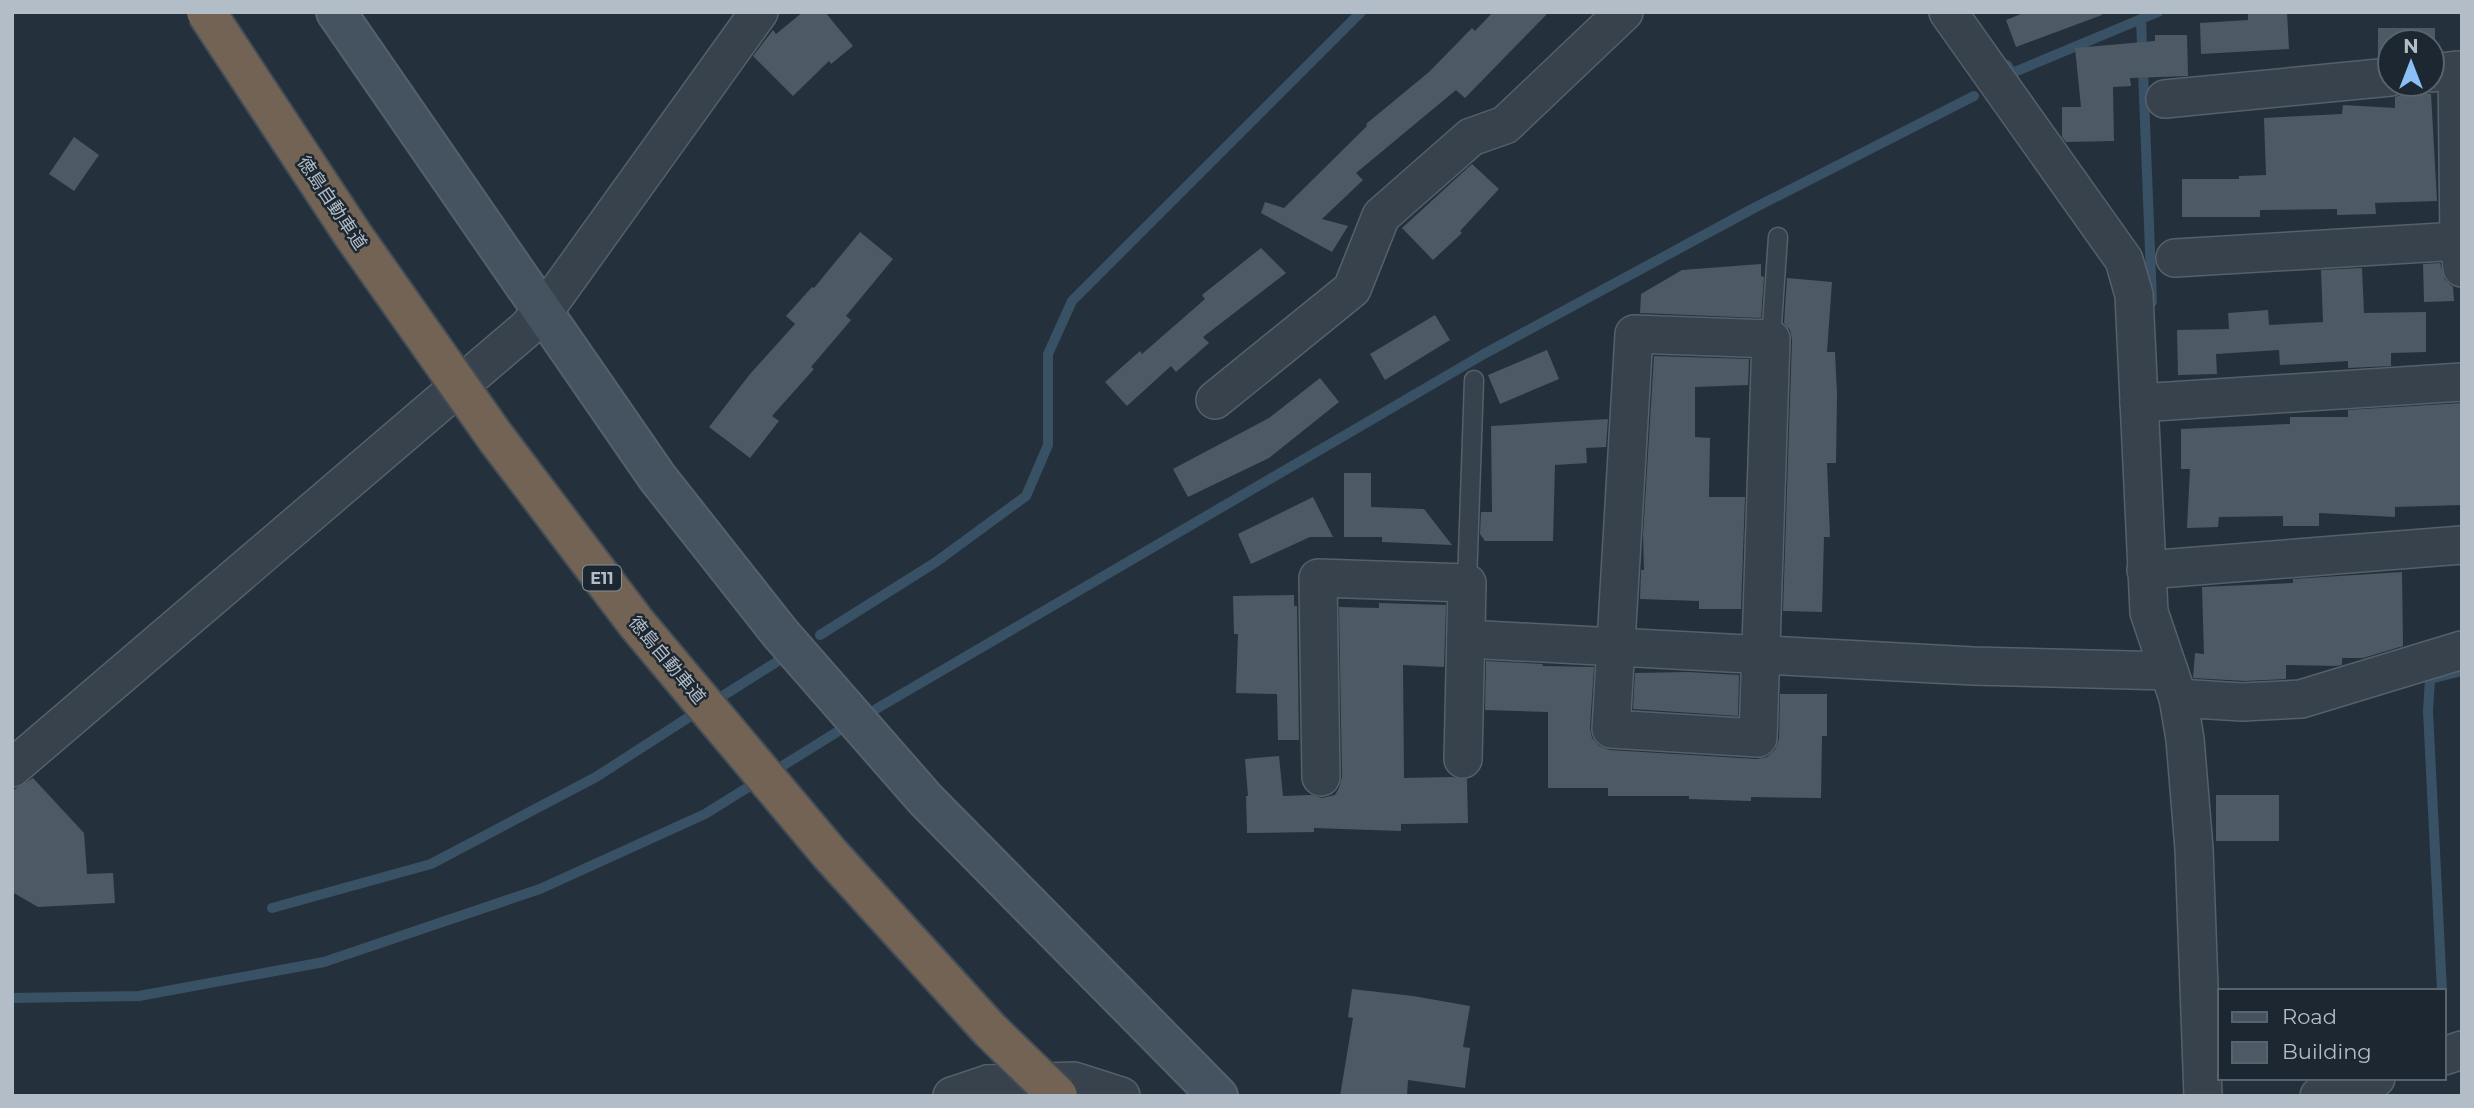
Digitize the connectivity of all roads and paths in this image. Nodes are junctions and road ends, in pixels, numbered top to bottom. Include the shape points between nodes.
1 (206, 12) edge
2 (336, 12) edge
3 (759, 12) edge
4 (1624, 12) edge
5 (1948, 12) edge
6 (2446, 71) edge
7 (2376, 78) edge
8 (2165, 99) dead end
9 (2460, 153) edge
10 (1778, 237) dead end
11 (2460, 254) edge
12 (2175, 258) dead end
13 (541, 312) junction
14 (1771, 339) junction
15 (1474, 380) dead end
16 (2462, 382) edge
17 (1215, 400) dead end
18 (2139, 403) junction
19 (2462, 545) edge
20 (2147, 570) junction
21 (1466, 583) junction
22 (1466, 639) junction
23 (1616, 646) junction
24 (2462, 650) edge
25 (1759, 654) junction
26 (2173, 685) junction
27 (1463, 759) dead end
28 (12, 768) edge
29 (1321, 777) dead end
30 (2370, 1080) edge
31 (994, 1090) edge
32 (952, 1096) edge
33 (1058, 1096) edge
34 (1121, 1096) edge
35 (1217, 1096) edge
36 (2203, 1096) edge
37 (2319, 1096) edge

1 - 33 highway, 徳島自動車道 / E11, bridge via 353,236 496,438 637,624 830,854 990,1030
2 - 13 street
3 - 13 street
4 - 17 street via 1505,125 1471,137 1381,216 1352,289
5 - 18 street via 2124,260 2134,295
6 - 9 street via 2457,70
7 - 8 street
9 - 11 street
10 - 14 lane
11 - 12 street
13 - 28 street
13 - 35 street via 657,477 780,633 926,800
14 - 23 street via 1634,334
14 - 25 street
15 - 21 lane
16 - 18 street
18 - 20 street
19 - 20 street
20 - 26 street via 2149,611
21 - 22 street
21 - 29 street via 1318,578
22 - 23 street
22 - 27 street
23 - 25 street
23 - 25 street via 1611,729 1758,738
24 - 26 street via 2301,699 2242,702
25 - 26 street via 1973,666
26 - 36 street via 2185,739 2194,849
30 - 37 street
31 - 32 street
31 - 34 street via 1074,1081

